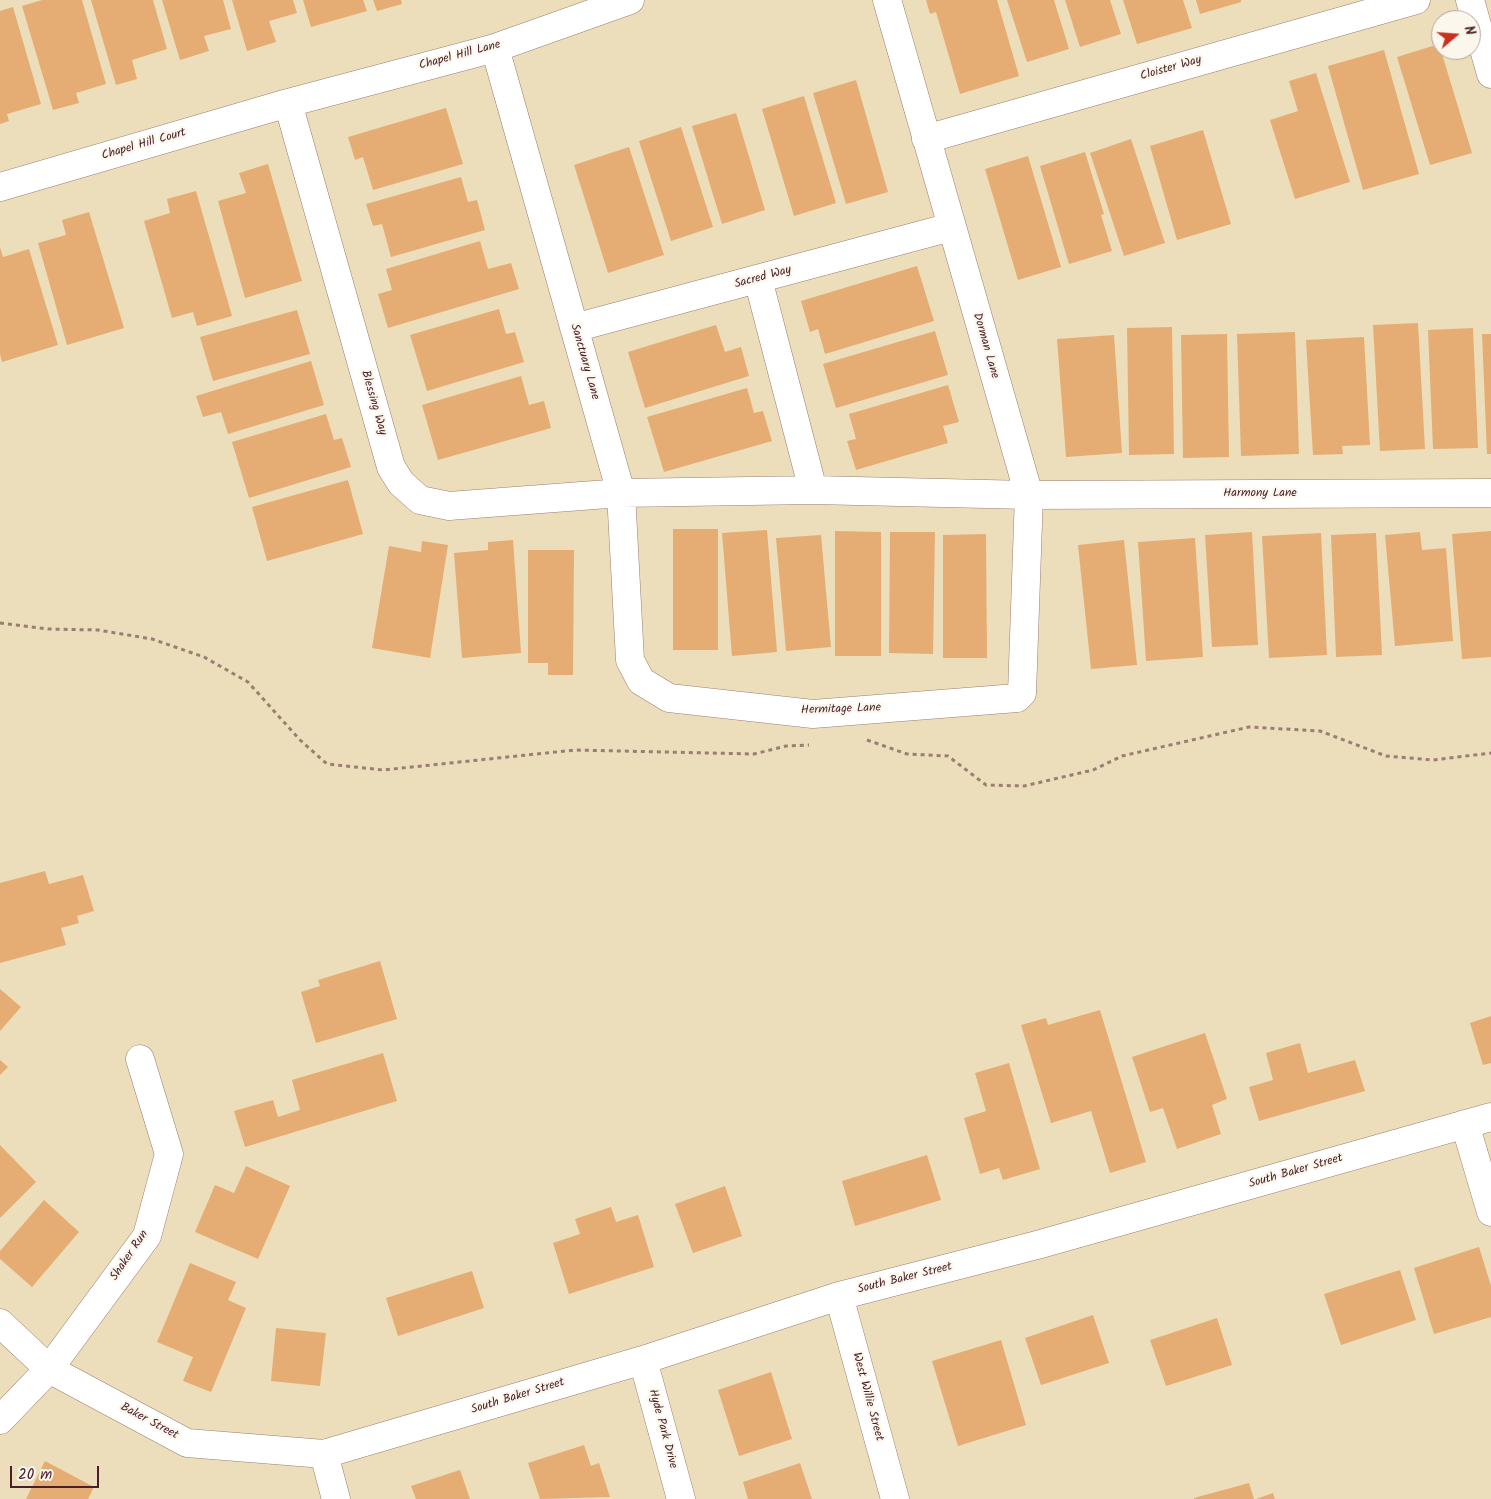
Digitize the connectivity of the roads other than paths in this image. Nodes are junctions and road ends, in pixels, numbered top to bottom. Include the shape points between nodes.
1 (630, 0) edge
2 (887, 0) edge
3 (1416, 0) edge
4 (1470, 0) edge
5 (495, 48) junction
6 (1491, 74) edge
7 (288, 103) junction
8 (926, 139) junction
9 (0, 187) edge
10 (951, 227) junction
11 (758, 279) junction
12 (574, 328) junction
13 (813, 490) junction
14 (621, 493) junction
15 (1491, 493) edge
16 (1029, 495) junction
17 (641, 681) joint
18 (1017, 698) joint
19 (140, 1059) dead end
20 (1491, 1117) edge
21 (1465, 1124) junction
22 (1491, 1212) edge
23 (839, 1296) junction
24 (0, 1323) edge
25 (643, 1360) junction
26 (49, 1369) junction
27 (0, 1420) edge
28 (324, 1454) junction
29 (336, 1499) edge
30 (681, 1499) edge
31 (895, 1499) edge

1 - 5 street, Chapel Hill Lane
2 - 8 street, Dorman Lane
3 - 8 street, Cloister Way
4 - 6 street
5 - 7 street, Chapel Hill Lane
5 - 12 street, Sanctuary Lane
7 - 9 street, Chapel Hill Court
7 - 14 street, Blessing Way via 391,467 401,483 420,500 449,506
8 - 10 street, Dorman Lane
10 - 11 street, Sacred Way
10 - 16 street, Dorman Lane
11 - 12 street, Sacred Way
11 - 13 street
12 - 14 street, Sanctuary Lane
13 - 14 street, Blessing Way
13 - 16 street, Harmony Lane
14 - 17 street, Sanctuary Lane via 630,660
15 - 16 street, Harmony Lane
16 - 18 street, Dorman Lane via 1022,694
17 - 18 street, Hermitage Lane via 669,698 813,714
19 - 26 street, Shaker Run via 169,1154 147,1236
20 - 21 street, South Baker Street
21 - 22 street
21 - 23 street, South Baker Street via 1037,1245
23 - 25 street, South Baker Street
23 - 31 street, West Willie Street
24 - 26 street, Baker Street
25 - 28 street, South Baker Street
25 - 30 street, Hyde Park Drive
26 - 27 street, Shaker Run
26 - 28 street, Baker Street via 187,1443
28 - 29 street

